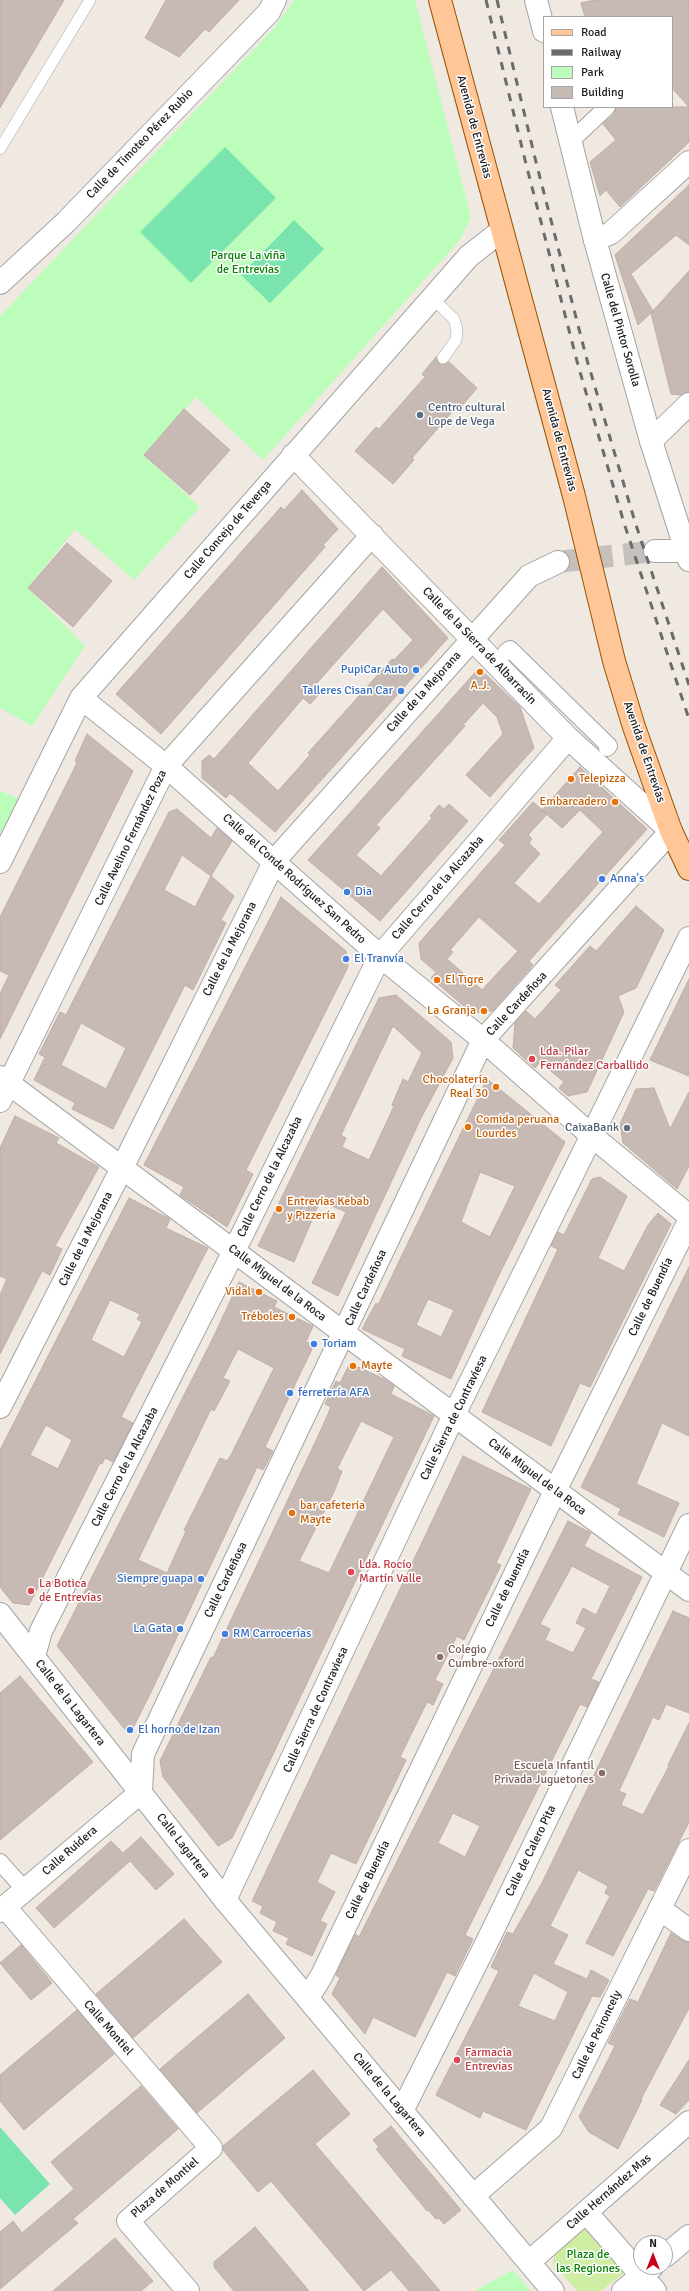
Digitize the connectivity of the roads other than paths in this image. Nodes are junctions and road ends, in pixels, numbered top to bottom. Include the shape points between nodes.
1 (90, 0) edge
2 (275, 0) edge
3 (536, 0) edge
4 (440, 2) edge
5 (543, 28) edge
6 (562, 108) edge
7 (606, 108) edge
8 (571, 141) junction
9 (0, 149) edge
10 (689, 162) edge
11 (501, 231) junction
12 (595, 240) junction
13 (0, 283) edge
14 (432, 298) junction
15 (443, 358) dead end
16 (689, 404) edge
17 (651, 441) junction
18 (293, 455) junction
19 (372, 535) junction
20 (655, 551) tunnel mouth
21 (687, 556) edge
22 (558, 562) tunnel mouth
23 (473, 638) junction
24 (506, 652) dead end
25 (81, 698) junction
26 (568, 738) junction
27 (607, 748) dead end
28 (166, 766) junction
29 (671, 831) junction
30 (275, 860) junction
31 (0, 862) edge
32 (689, 869) edge
33 (689, 938) edge
34 (380, 956) junction
35 (484, 1040) junction
36 (3, 1087) edge
37 (592, 1136) junction
38 (122, 1168) junction
39 (689, 1216) edge
40 (689, 1221) edge
41 (234, 1251) junction
42 (344, 1334) junction
43 (0, 1407) edge
44 (454, 1415) junction
45 (555, 1490) junction
46 (689, 1525) edge
47 (665, 1573) junction
48 (689, 1590) edge
49 (0, 1614) edge
50 (34, 1656) junction
51 (141, 1792) junction
52 (689, 1850) edge
53 (0, 1862) edge
54 (25, 1890) junction
55 (225, 1900) junction
56 (2, 1909) edge
57 (660, 1909) junction
58 (689, 1930) edge
59 (308, 1998) junction
60 (402, 2111) junction
61 (689, 2122) edge
62 (211, 2148) joint
63 (473, 2196) junction
64 (586, 2212) junction
65 (689, 2236) edge
66 (673, 2249) edge
67 (529, 2262) junction
68 (649, 2278) edge
69 (185, 2288) edge
70 (553, 2291) edge
71 (623, 2291) edge

1 - 9 lane
2 - 13 street, Calle de Timoteo Pérez Rubio via 269,12 66,222
3 - 5 street
4 - 11 main road, Avenida de Entrevías
6 - 8 street, Calle del Pintor Sorolla
7 - 8 street
8 - 12 street, Calle del Pintor Sorolla
10 - 12 street via 611,233
11 - 14 street, Calle Concejo de Teverga via 469,256
11 - 29 main road, Avenida de Entrevías via 574,496 614,661 634,727
12 - 17 street, Calle del Pintor Sorolla
14 - 15 lane via 454,319 458,330 456,340
14 - 18 street, Calle Concejo de Teverga
16 - 17 street
17 - 21 street, Calle del Pintor Sorolla
18 - 19 street, Calle de la Sierra de Albarracín
18 - 25 street, Calle Concejo de Teverga
19 - 23 street, Calle de la Sierra de Albarracín
19 - 28 street, Calle Avelino Fernández Poza
20 - 21 street
22 - 23 street, Calle de la Mejorana via 529,576
23 - 26 street, Calle de la Sierra de Albarracín
23 - 30 street, Calle de la Mejorana
24 - 27 street via 510,649 609,746
25 - 28 street, Calle del Conde Rodríguez San Pedro
25 - 31 street, Calle Concejo de Teverga
26 - 29 street, Calle de la Sierra de Albarracín
26 - 34 street, Calle Cerro de la Alcazaba
28 - 30 street, Calle del Conde Rodríguez San Pedro
28 - 36 street, Calle Avelino Fernández Poza
29 - 32 main road, Avenida de Entrevías
29 - 35 street, Calle Cardeñosa
30 - 34 street, Calle del Conde Rodríguez San Pedro
30 - 38 street, Calle de la Mejorana
33 - 37 street, Calle Sierra de Contraviesa
34 - 35 street, Calle del Conde Rodríguez San Pedro
34 - 41 street, Calle Cerro de la Alcazaba
35 - 37 street, Calle del Conde Rodríguez San Pedro
35 - 42 street, Calle Cardeñosa
36 - 38 street, Calle Miguel de la Roca
37 - 39 street, Calle del Conde Rodríguez San Pedro
37 - 44 street, Calle Sierra de Contraviesa
38 - 41 street, Calle Miguel de la Roca
38 - 43 street, Calle de la Mejorana
40 - 45 street, Calle de Buendía
41 - 42 street, Calle Miguel de la Roca
41 - 50 street, Calle Cerro de la Alcazaba via 41,1631
42 - 44 street, Calle Miguel de la Roca
42 - 51 street, Calle Cardeñosa via 143,1754
44 - 45 street, Calle Miguel de la Roca
44 - 55 street, Calle Sierra de Contraviesa
45 - 47 street, Calle Miguel de la Roca
45 - 59 street, Calle de Buendía via 322,1975
46 - 47 street, Calle de Calero Pita
47 - 48 street, Calle Miguel de la Roca
47 - 60 street, Calle de Calero Pita via 488,1942
49 - 50 street, Calle de la Lagartera
50 - 51 street, Calle de la Lagartera
51 - 54 street, Calle Ruidera
51 - 55 street, Calle Lagartera
52 - 57 street, Calle de Peironcely
53 - 54 street
54 - 56 street, Calle Ruidera
55 - 59 street, Calle de la Lagartera
56 - 62 street, Calle Montiel
57 - 58 street
57 - 63 street, Calle de Peironcely via 551,2128
59 - 60 street, Calle de la Lagartera
60 - 63 street, Calle de la Lagartera
61 - 64 street, Calle Hernández Mas
62 - 69 street, Plaza de Montiel via 128,2221
63 - 67 street, Calle de la Lagartera
64 - 67 street, Calle Hernández Mas
64 - 68 street
65 - 66 street
67 - 70 street, Calle de la Lagartera
68 - 71 street

